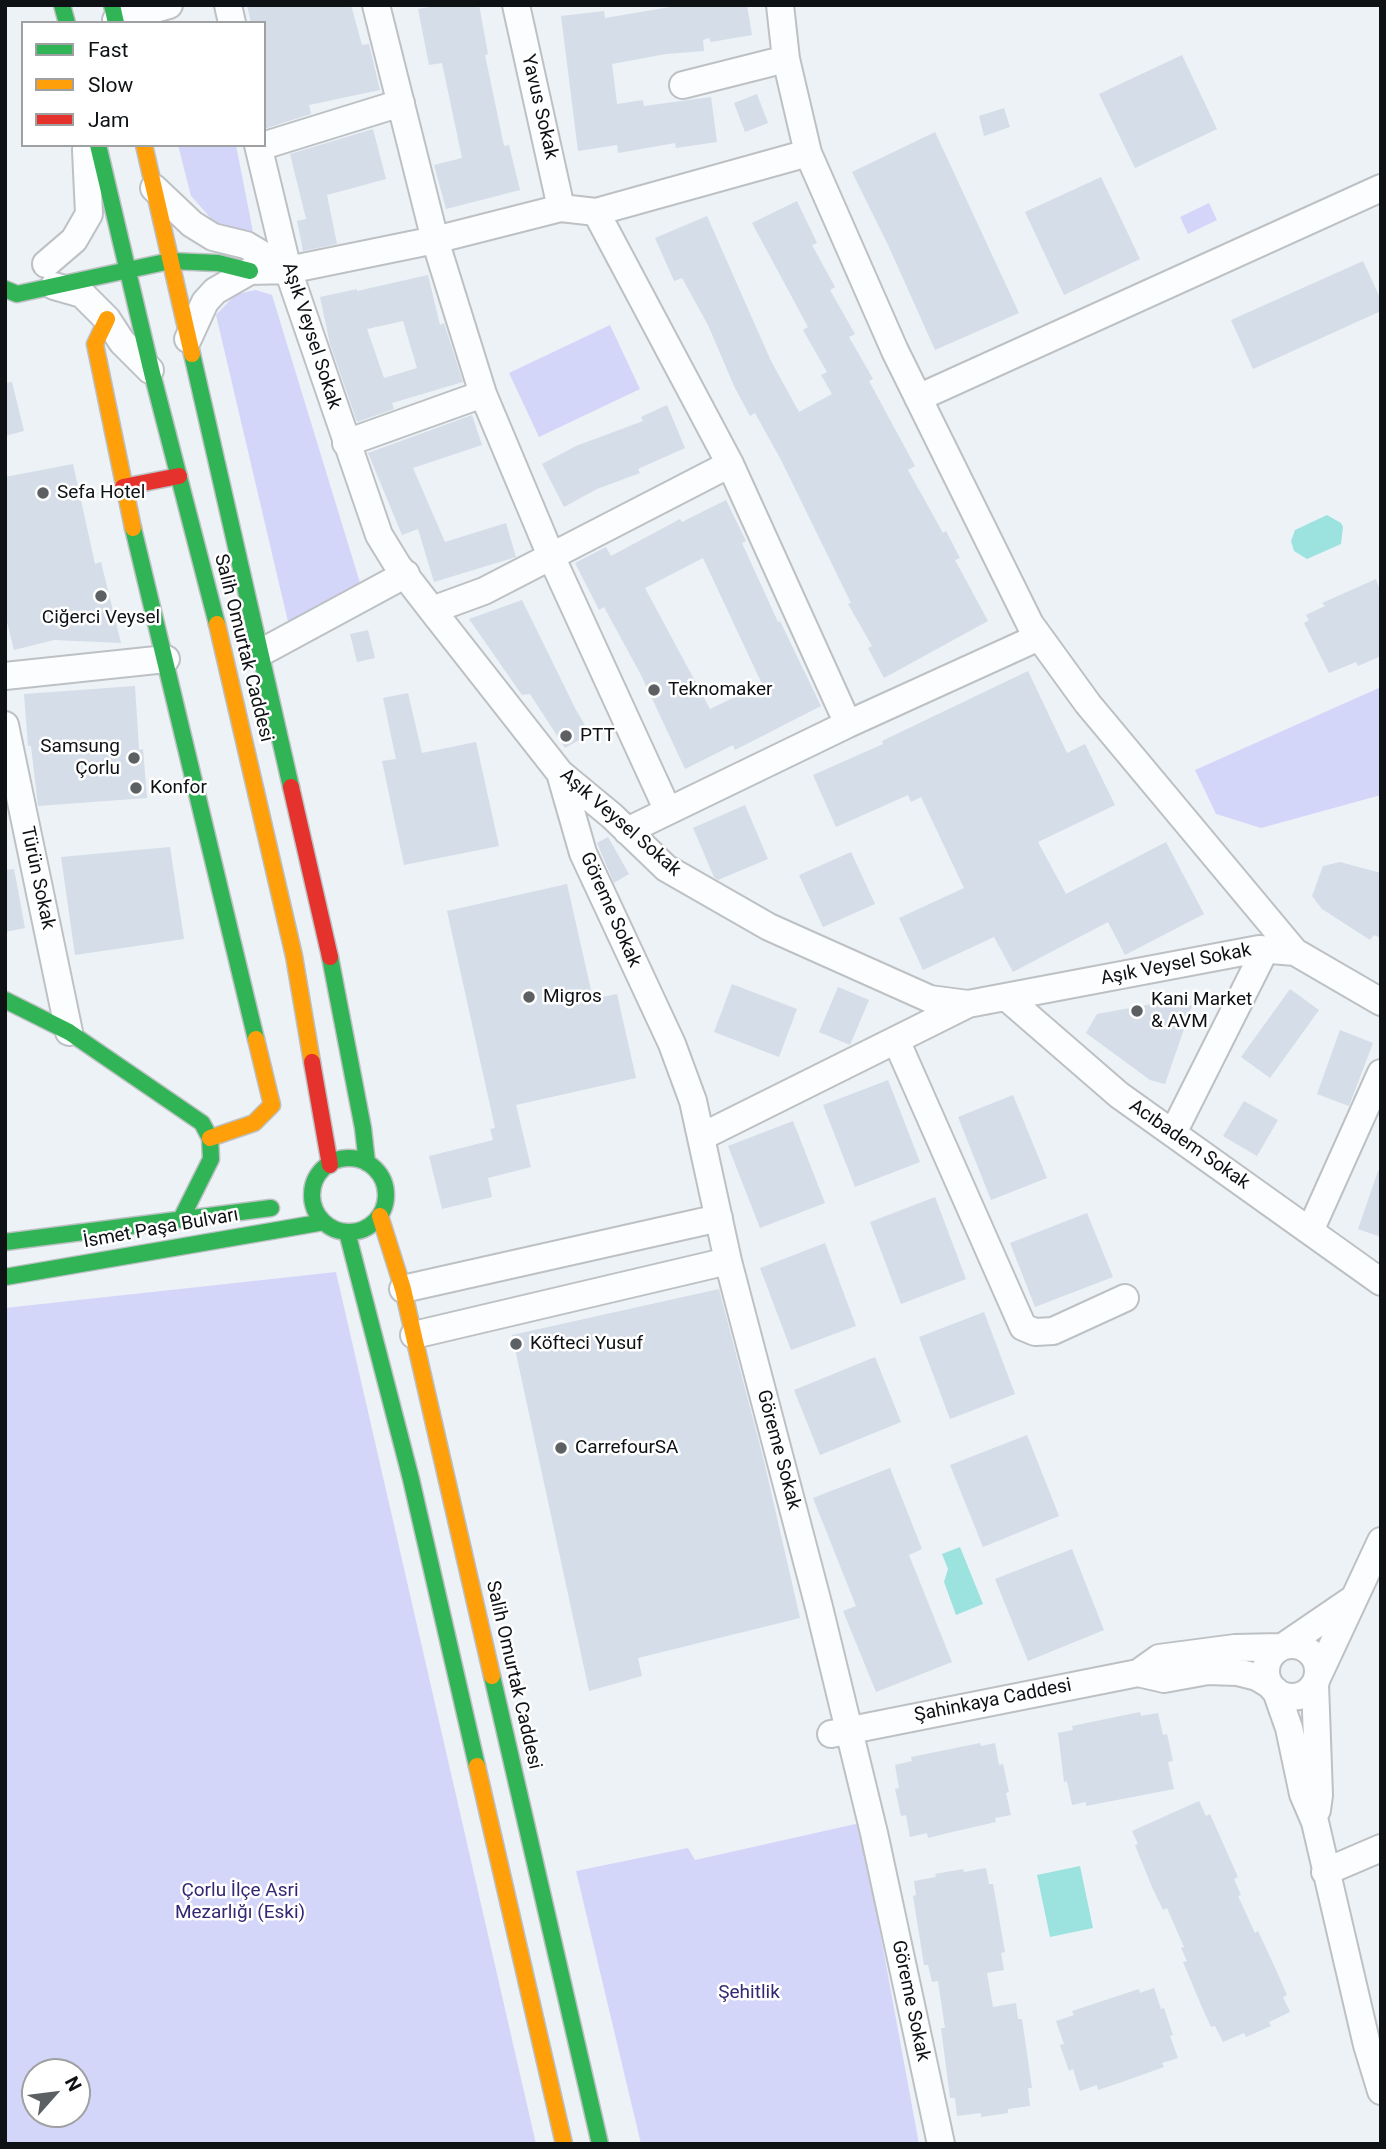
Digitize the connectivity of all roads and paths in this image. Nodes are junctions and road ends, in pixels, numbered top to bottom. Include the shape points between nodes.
1 (169, 5) edge
2 (376, 5) edge
3 (516, 5) edge
4 (780, 5) edge
5 (115, 16) edge
6 (786, 60) junction
7 (682, 86) dead end
8 (401, 103) junction
9 (266, 144) edge
10 (85, 147) edge
11 (98, 147) edge
12 (144, 147) edge
13 (258, 147) edge
14 (808, 153) junction
15 (154, 188) junction
16 (1381, 188) edge
17 (561, 208) junction
18 (596, 212) junction
19 (213, 237) junction
20 (435, 240) junction
21 (160, 241) junction
22 (72, 260) dead end
23 (170, 261) junction
24 (288, 270) junction
25 (129, 271) junction
26 (250, 271) junction
27 (45, 273) junction
28 (8, 281) edge
29 (107, 319) junction
30 (188, 339) junction
31 (152, 373) junction
32 (483, 394) junction
33 (918, 398) junction
34 (346, 443) junction
35 (730, 464) junction
36 (179, 476) junction
37 (123, 487) junction
38 (551, 555) junction
39 (407, 574) junction
40 (432, 610) junction
41 (1039, 637) junction
42 (260, 653) junction
43 (166, 659) junction
44 (5, 677) edge
45 (848, 724) junction
46 (5, 725) edge
47 (561, 774) junction
48 (668, 811) junction
49 (627, 831) junction
50 (1265, 950) junction
51 (1295, 952) junction
52 (1006, 997) junction
53 (5, 1000) edge
54 (1381, 1002) edge
55 (968, 1004) junction
56 (69, 1032) junction
57 (897, 1040) junction
58 (1381, 1073) edge
59 (1173, 1133) junction
60 (701, 1137) junction
61 (210, 1138) junction
62 (367, 1163) junction
63 (330, 1164) junction
64 (302, 1203) junction
65 (380, 1216) junction
66 (719, 1218) junction
67 (181, 1219) junction
68 (324, 1222) junction
69 (1310, 1231) junction
70 (347, 1232) junction
71 (5, 1242) edge
72 (729, 1261) junction
73 (5, 1278) edge
74 (1381, 1282) edge
75 (403, 1289) junction
76 (1125, 1298) dead end
77 (414, 1335) junction
78 (1381, 1541) edge
79 (1357, 1596) junction
80 (1284, 1646) junction
81 (1138, 1672) junction
82 (1317, 1680) junction
83 (1273, 1688) junction
84 (840, 1732) junction
85 (1315, 1822) junction
86 (1381, 1848) edge
87 (1325, 1872) junction
88 (1381, 2091) edge
89 (564, 2144) edge
90 (600, 2144) edge
91 (941, 2144) edge

1 - 5 street
2 - 8 street
3 - 17 street, Yavus Sokak
4 - 6 street
6 - 7 street
6 - 14 street
8 - 9 street
8 - 20 street
10 - 27 street via 89,215
11 - 25 main road, Salih Omurtak Caddesi
12 - 15 main road, Salih Omurtak Caddesi
13 - 24 street, Aşık Veysel Sokak
14 - 18 street
14 - 33 street
15 - 19 street
15 - 21 main road, Salih Omurtak Caddesi
16 - 33 street
17 - 18 street
17 - 20 street
18 - 35 street
19 - 21 main road
19 - 24 street via 246,245
20 - 24 street
20 - 32 street
21 - 23 main road, Salih Omurtak Caddesi
22 - 27 main road
23 - 25 main road
23 - 26 main road via 218,263
23 - 30 main road, Salih Omurtak Caddesi
24 - 26 street
24 - 34 street, Aşık Veysel Sokak
25 - 27 main road
25 - 31 main road, Salih Omurtak Caddesi
26 - 30 street via 215,291
27 - 28 main road via 17,294
27 - 29 street via 82,294
29 - 31 street
29 - 37 main road via 95,344
30 - 42 main road, Salih Omurtak Caddesi
31 - 36 main road, Salih Omurtak Caddesi
32 - 34 street
32 - 38 street
33 - 41 street
34 - 39 street, Aşık Veysel Sokak via 379,535
35 - 38 street
35 - 45 street
36 - 37 main road
36 - 63 main road, Salih Omurtak Caddesi via 294,956
37 - 43 main road
38 - 40 street via 484,591
38 - 48 street
39 - 40 street, Aşık Veysel Sokak
39 - 42 street
40 - 47 street, Aşık Veysel Sokak
41 - 45 street
41 - 51 street via 1088,704
42 - 62 main road, Salih Omurtak Caddesi via 328,949
43 - 44 street
43 - 61 main road via 272,1105 254,1123
45 - 48 street
46 - 56 street, Türün Sokak
47 - 49 street, Aşık Veysel Sokak
47 - 60 street, Göreme Sokak via 583,853 671,1044
48 - 49 street
49 - 55 street, Aşık Veysel Sokak via 666,868 769,927 930,999
50 - 51 street, Aşık Veysel Sokak
50 - 52 street, Aşık Veysel Sokak
50 - 59 street
51 - 54 street, Aşık Veysel Sokak
52 - 55 street, Aşık Veysel Sokak
52 - 59 street, Acıbadem Sokak via 1119,1095
53 - 56 main road
55 - 57 street
56 - 61 main road via 202,1123
57 - 60 street
57 - 76 street via 1023,1327 1053,1331
58 - 69 street
59 - 69 street, Acıbadem Sokak
60 - 66 street, Göreme Sokak
61 - 67 main road via 211,1159
62 - 63 main road via 344,1159
62 - 65 main road via 383,1180 386,1192
63 - 64 main road
64 - 67 main road, İsmet Paşa Bulvarı
64 - 68 main road
65 - 70 main road via 360,1231
65 - 75 main road, Salih Omurtak Caddesi
66 - 72 street, Göreme Sokak
66 - 75 street
67 - 71 main road, İsmet Paşa Bulvarı
68 - 70 main road
68 - 73 main road, İsmet Paşa Bulvarı
69 - 74 street, Acıbadem Sokak
70 - 89 main road via 411,1479
72 - 77 street
72 - 84 street, Göreme Sokak via 775,1435
75 - 77 main road, Salih Omurtak Caddesi
77 - 90 main road, Salih Omurtak Caddesi
78 - 79 street
79 - 80 street
79 - 82 street
80 - 81 street via 1159,1658
80 - 82 street via 1296,1644 1311,1652 1318,1667
80 - 83 street via 1273,1653 1266,1668
81 - 83 street via 1164,1679 1208,1671 1237,1672
81 - 84 street, Şahinkaya Caddesi
82 - 83 street via 1309,1691 1293,1697
82 - 85 street
83 - 85 street
84 - 91 street, Göreme Sokak via 874,1833
85 - 87 street
86 - 87 street
87 - 88 street

